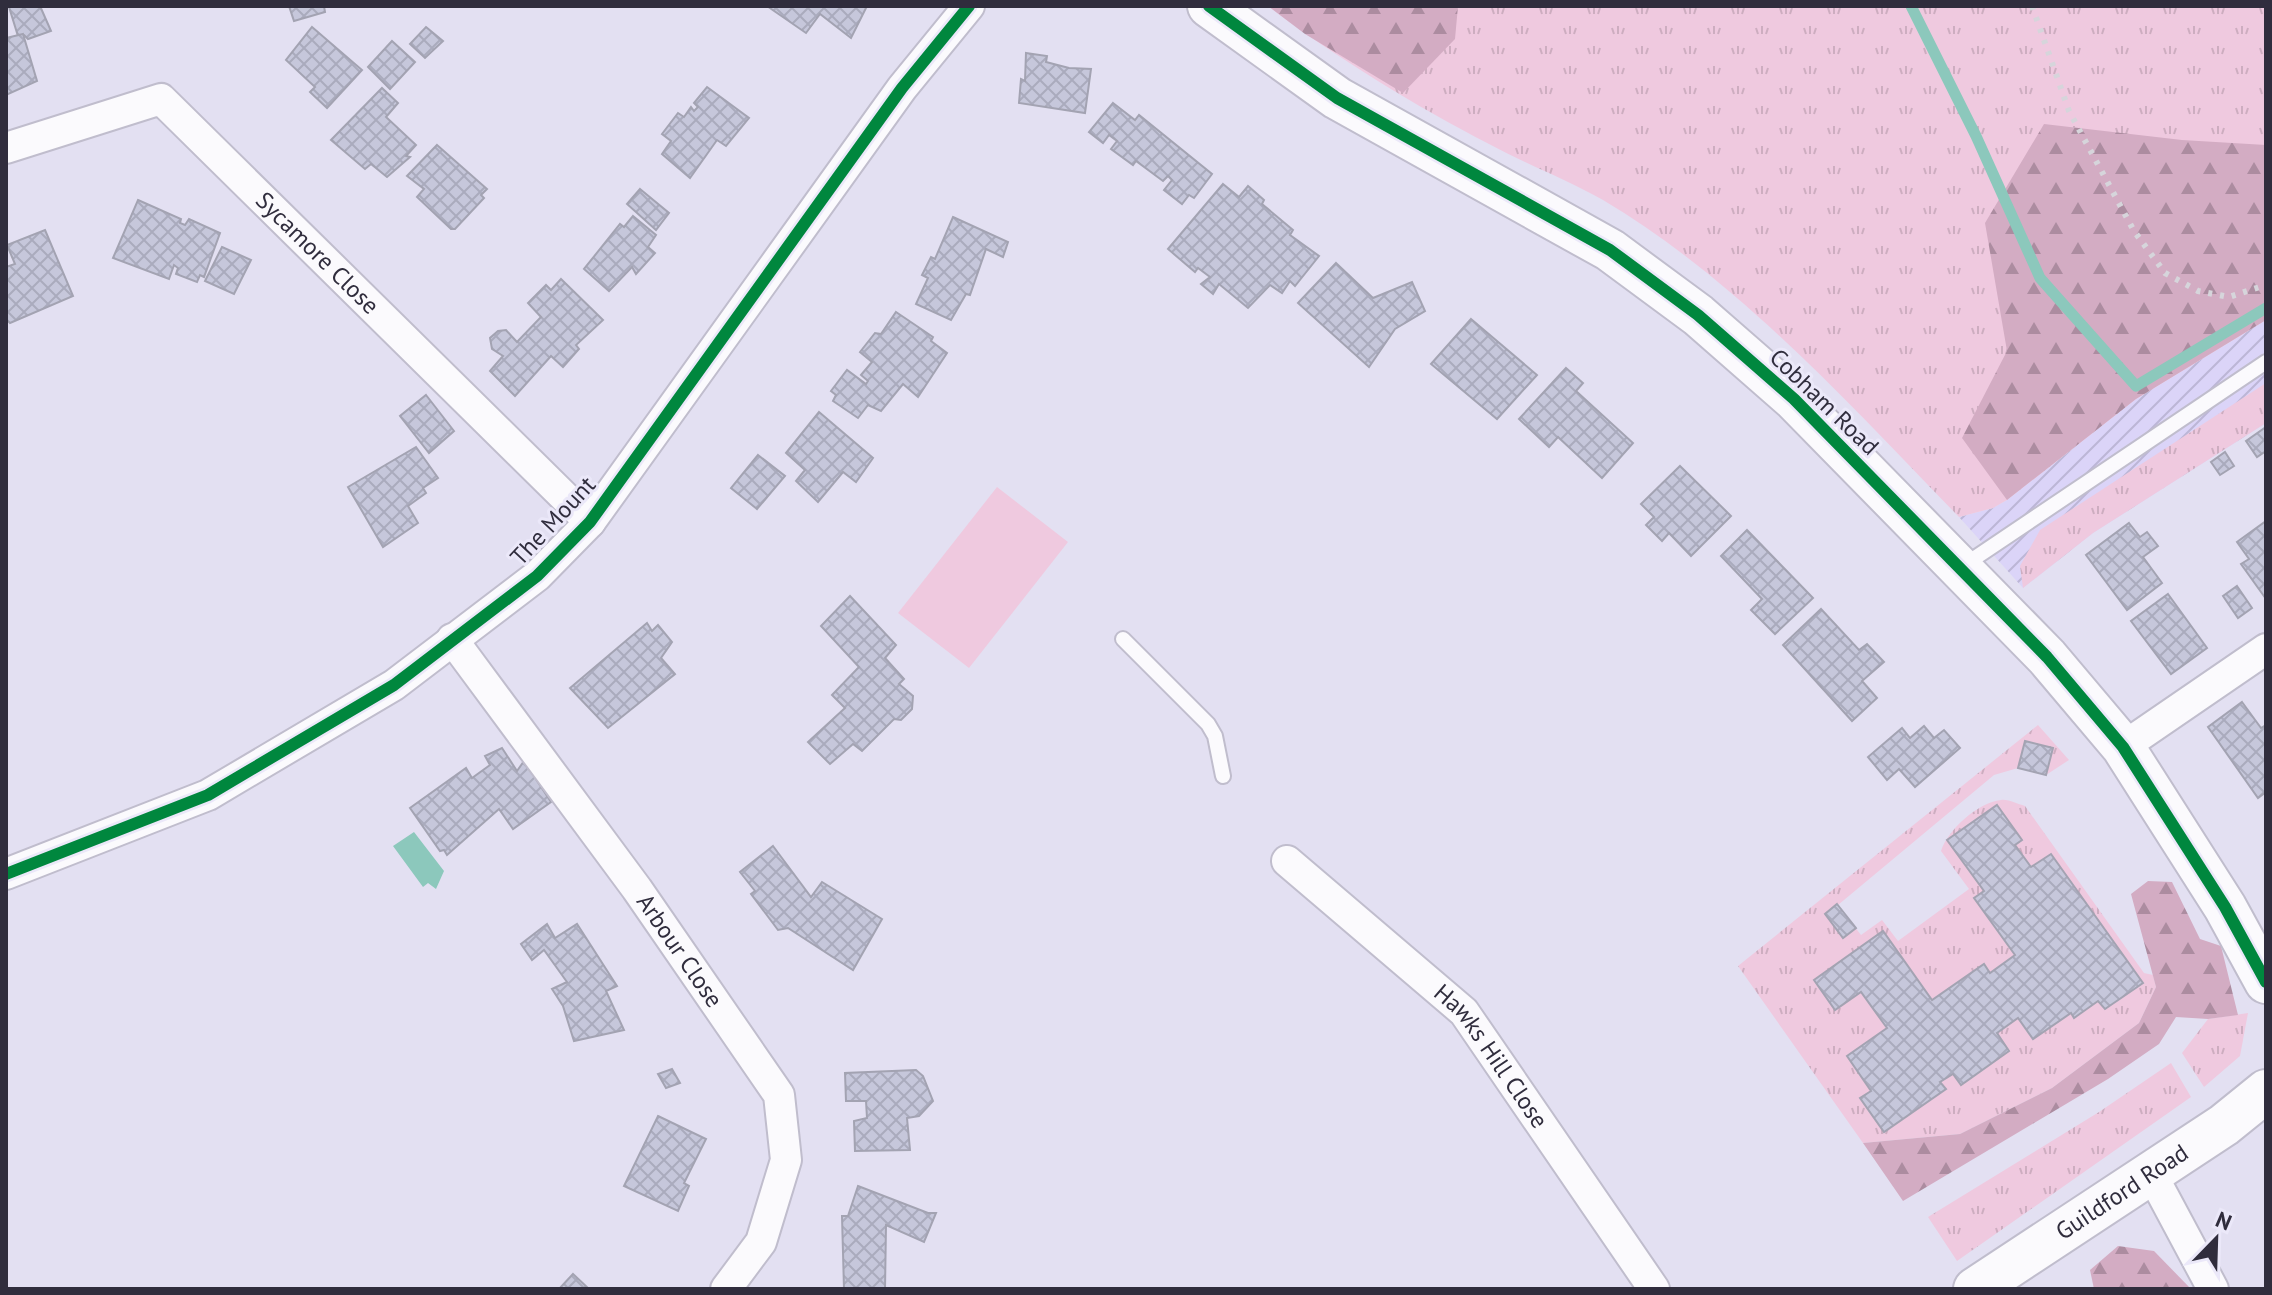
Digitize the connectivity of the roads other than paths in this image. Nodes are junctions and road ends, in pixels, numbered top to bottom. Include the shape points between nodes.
1 (969, 6) edge
2 (1209, 6) edge
3 (6, 148) edge
4 (2266, 362) edge
5 (590, 522) junction
6 (1960, 569) junction
7 (452, 639) junction
8 (1123, 639) dead end
9 (2266, 649) edge
10 (2123, 747) junction
11 (1223, 776) dead end
12 (1287, 861) dead end
13 (6, 874) edge
14 (2266, 982) edge
15 (2266, 1091) edge
16 (2151, 1173) junction
17 (726, 1289) edge
18 (1654, 1289) edge
19 (1975, 1289) edge
20 (2213, 1289) edge

1 - 5 street, The Mount via 902,88
2 - 6 street, Cobham Road via 1337,98 1610,250 1698,315 1794,399
3 - 5 street, Sycamore Close via 161,99
4 - 6 lane
5 - 7 street, The Mount via 537,576
6 - 10 street, Cobham Road via 2047,657
7 - 13 street, The Mount via 394,685 208,795
7 - 17 street, Arbour Close via 637,889 779,1095 786,1160 761,1242
8 - 11 lane via 1208,724
9 - 10 street
10 - 14 street, Cobham Road
12 - 18 street, Hawks Hill Close via 1464,1012
15 - 16 street, Guildford Road
16 - 19 street, Guildford Road
16 - 20 street

